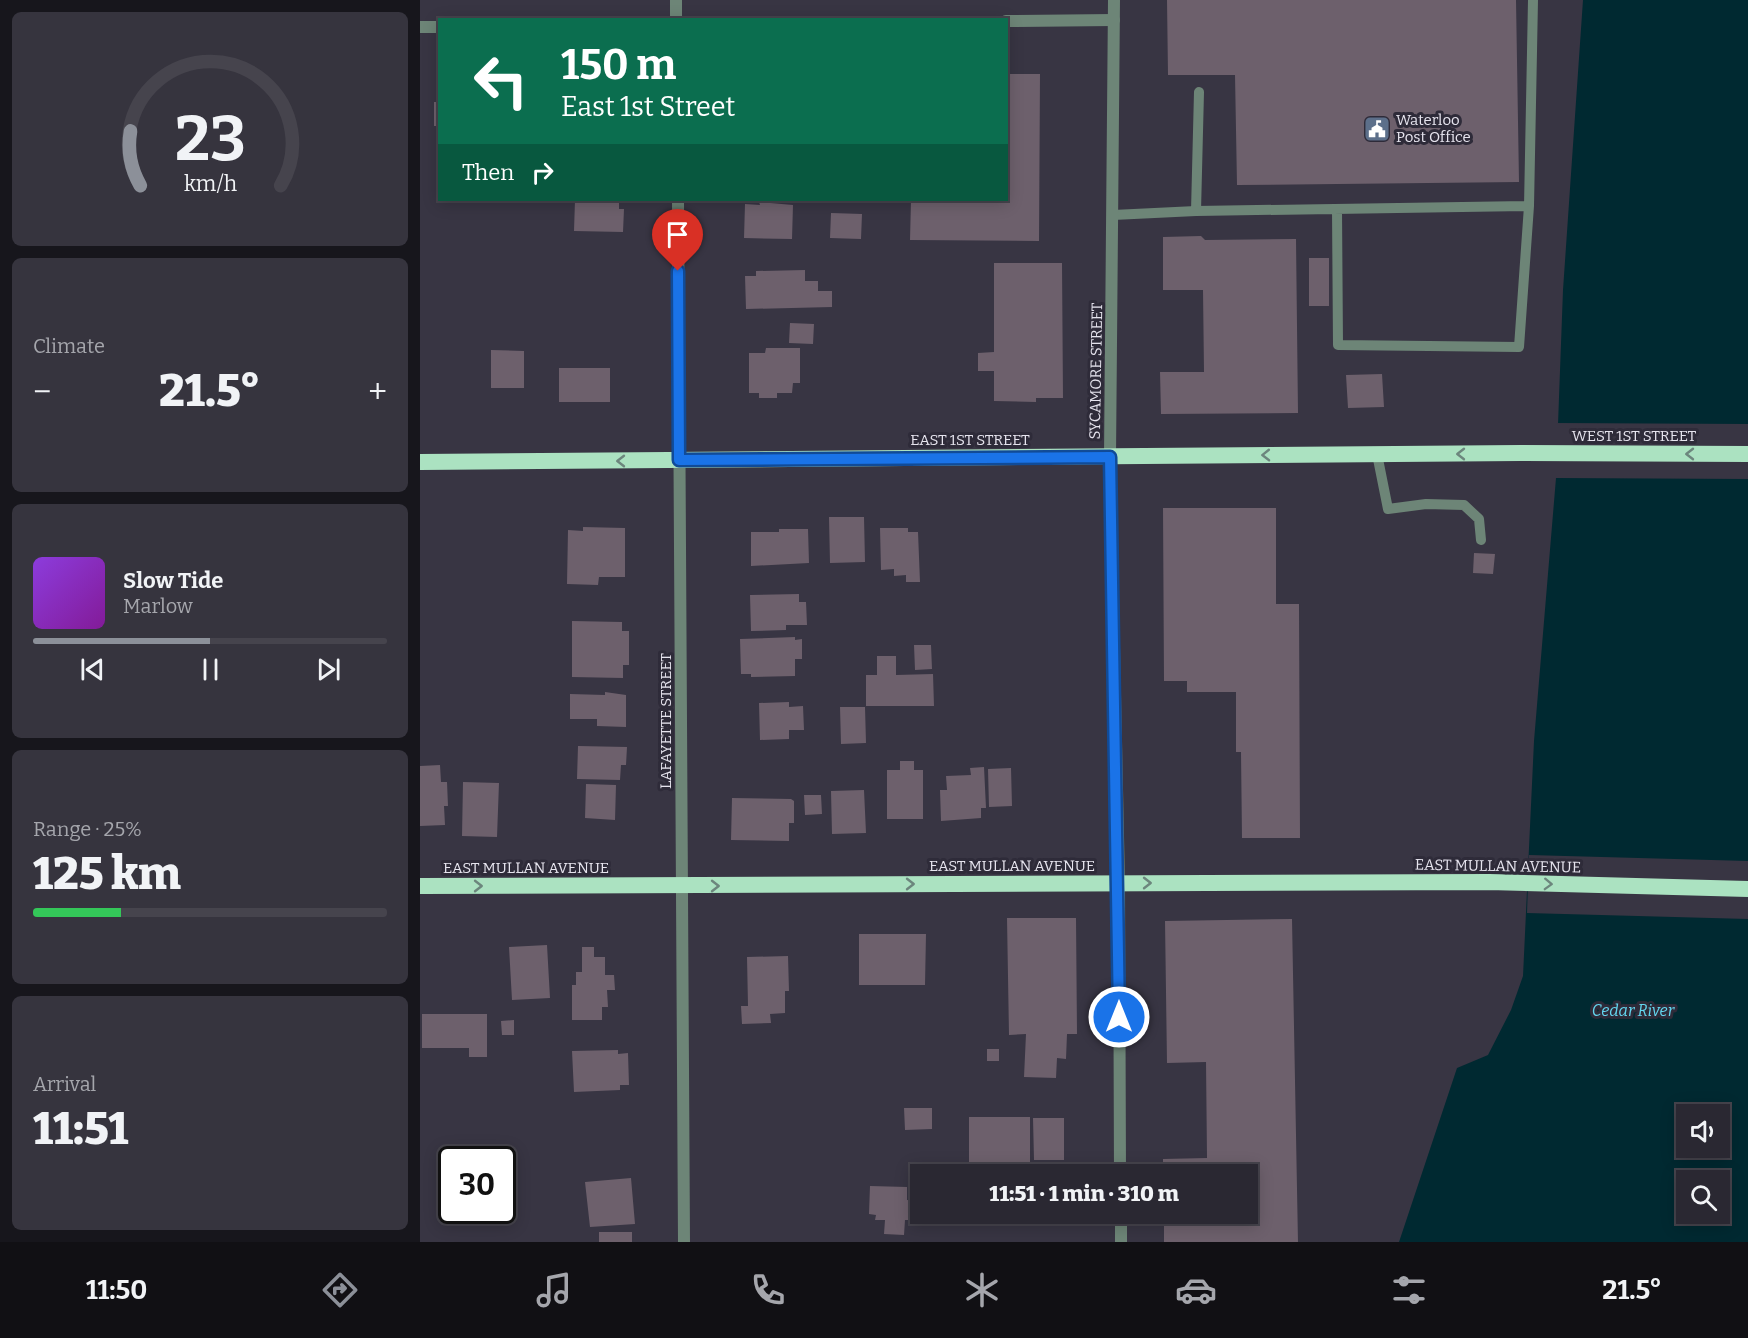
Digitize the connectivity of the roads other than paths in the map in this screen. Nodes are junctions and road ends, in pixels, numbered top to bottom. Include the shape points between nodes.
1 (676, 0) edge
2 (1114, 0) edge
3 (1533, 0) edge
4 (676, 18) edge
5 (1114, 20) junction
6 (1008, 21) edge
7 (420, 27) edge
8 (438, 27) edge
9 (1199, 92) dead end
10 (678, 201) edge
11 (1529, 206) junction
12 (1337, 210) junction
13 (1196, 211) junction
14 (1113, 215) junction
15 (1520, 453) joint
16 (1377, 454) junction
17 (1748, 454) edge
18 (1110, 457) junction
19 (679, 460) junction
20 (420, 462) edge
21 (1481, 540) dead end
22 (1119, 883) junction
23 (420, 886) edge
24 (682, 886) junction
25 (1748, 889) edge
26 (1120, 1164) edge
27 (1121, 1224) edge
28 (684, 1242) edge
29 (1121, 1242) edge

1 - 4 street
2 - 5 street, SYCAMORE STREET
3 - 11 lane
5 - 6 street
5 - 14 street, SYCAMORE STREET
7 - 8 street
9 - 13 lane
10 - 19 street, LAFAYETTE STREET
11 - 12 lane
11 - 12 lane via 1519,347 1338,345
12 - 13 lane
13 - 14 lane
14 - 18 street, SYCAMORE STREET
15 -> 16 highway, EAST 1ST STREET
17 -> 15 highway, WEST 1ST STREET
16 -> 18 highway, EAST 1ST STREET
16 - 21 lane via 1388,509 1464,505 1479,519
18 - 19 highway, EAST 1ST STREET
18 - 22 street, SYCAMORE STREET
19 -> 20 highway, EAST 1ST STREET
19 - 24 street, LAFAYETTE STREET
24 -> 22 highway, EAST MULLAN AVENUE
22 -> 25 highway, EAST MULLAN AVENUE via 1489,882
22 - 26 street, SYCAMORE STREET
23 -> 24 highway, EAST MULLAN AVENUE
24 - 28 street, LAFAYETTE STREET
27 - 29 street

